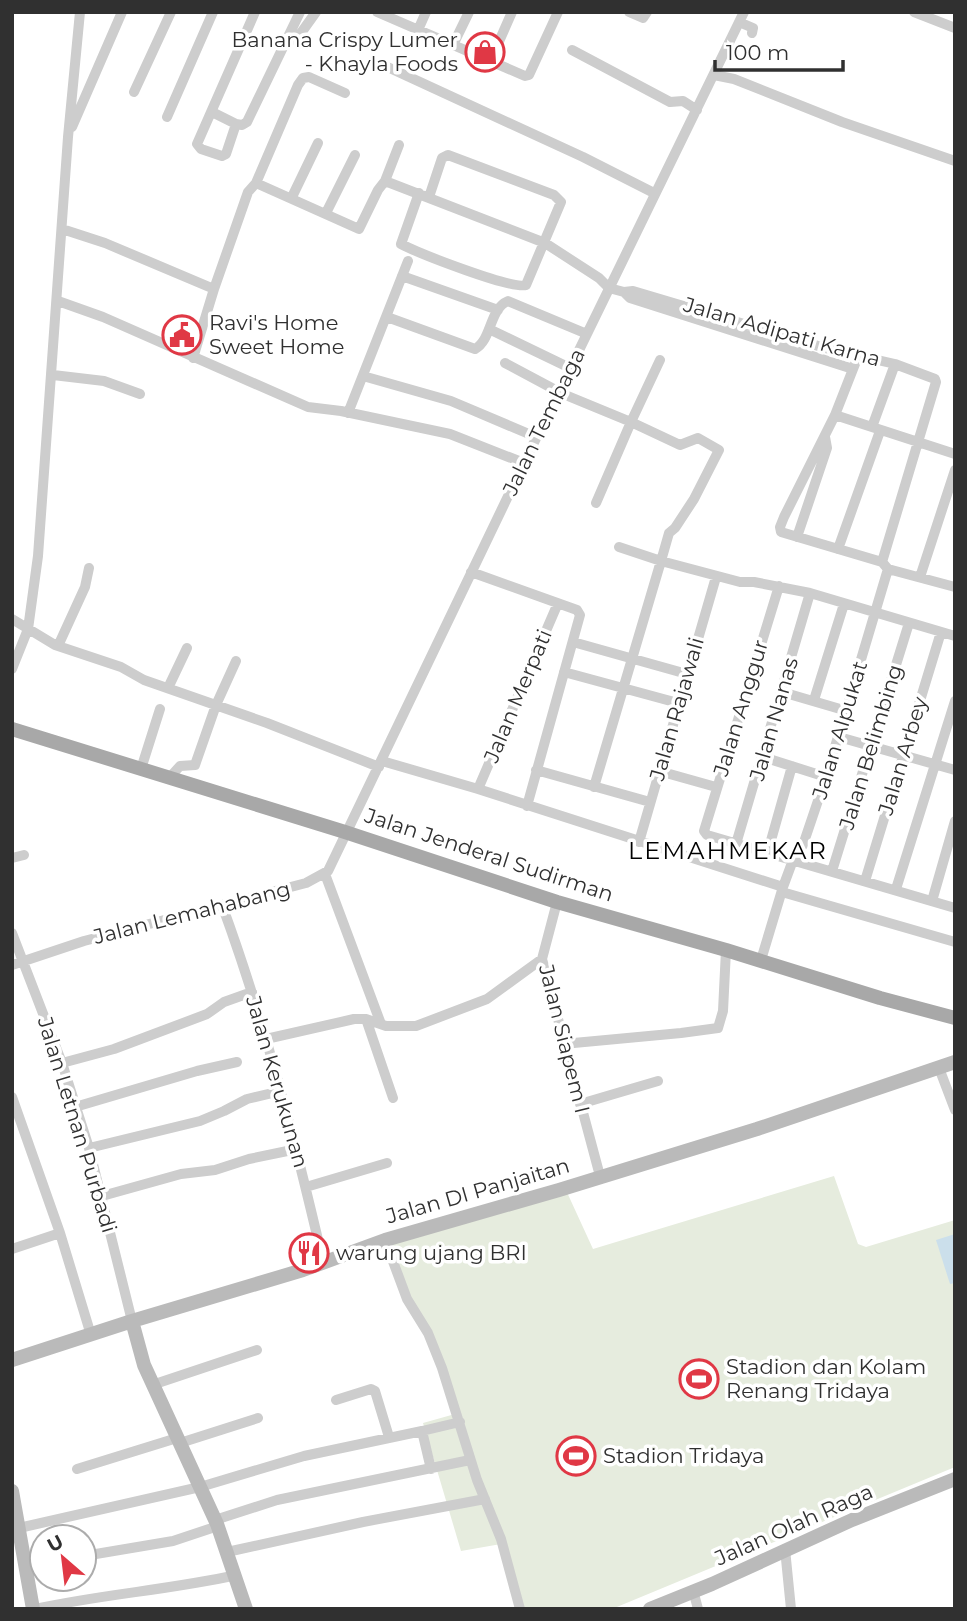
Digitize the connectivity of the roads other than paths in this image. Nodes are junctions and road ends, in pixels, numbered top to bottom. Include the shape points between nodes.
1 (80, 12) edge
2 (122, 12) edge
3 (171, 12) edge
4 (213, 12) edge
5 (255, 12) edge
6 (316, 12) edge
7 (426, 12) edge
8 (469, 12) edge
9 (512, 12) edge
10 (558, 12) edge
11 (629, 12) edge
12 (646, 12) edge
13 (914, 12) edge
14 (380, 13) edge
15 (299, 15) edge
16 (745, 23) edge
17 (307, 24) junction
18 (955, 28) edge
19 (418, 30) junction
20 (285, 44) junction
21 (453, 45) junction
22 (572, 50) dead end
23 (491, 62) junction
24 (381, 64) dead end
25 (719, 76) junction
26 (134, 92) dead end
27 (345, 93) dead end
28 (697, 110) junction
29 (212, 112) junction
30 (167, 117) dead end
31 (236, 124) junction
32 (68, 137) junction
33 (318, 143) dead end
34 (399, 145) dead end
35 (355, 155) dead end
36 (955, 161) edge
37 (385, 181) junction
38 (256, 183) junction
39 (654, 193) junction
40 (424, 195) junction
41 (292, 197) junction
42 (326, 213) junction
43 (62, 229) junction
44 (545, 243) junction
45 (408, 261) dead end
46 (401, 276) junction
47 (214, 289) junction
48 (617, 290) junction
49 (58, 300) junction
50 (498, 310) junction
51 (387, 317) junction
52 (735, 320) junction
53 (489, 329) junction
54 (731, 331) junction
55 (587, 334) junction
56 (824, 354) junction
57 (858, 357) junction
58 (193, 358) junction
59 (660, 360) dead end
60 (505, 363) dead end
61 (895, 364) junction
62 (570, 368) junction
63 (853, 369) junction
64 (52, 375) junction
65 (363, 376) junction
66 (936, 382) joint
67 (561, 392) junction
68 (140, 394) dead end
69 (348, 413) junction
70 (835, 415) junction
71 (631, 422) junction
72 (876, 429) junction
73 (825, 436) junction
74 (536, 437) junction
75 (918, 444) junction
76 (955, 454) edge
77 (524, 463) junction
78 (955, 470) edge
79 (596, 503) dead end
80 (797, 537) junction
81 (618, 547) dead end
82 (838, 549) junction
83 (661, 561) junction
84 (885, 565) junction
85 (89, 568) dead end
86 (471, 572) junction
87 (716, 577) junction
88 (920, 577) junction
89 (779, 586) junction
90 (955, 587) edge
91 (810, 593) junction
92 (558, 603) junction
93 (844, 604) junction
94 (875, 613) junction
95 (909, 623) junction
96 (20, 624) edge
97 (941, 632) junction
98 (955, 636) edge
99 (573, 642) junction
100 (58, 646) junction
101 (187, 648) dead end
102 (631, 659) junction
103 (236, 661) dead end
104 (12, 669) edge
105 (564, 672) junction
106 (687, 674) junction
107 (168, 688) junction
108 (622, 689) junction
109 (782, 692) junction
110 (814, 700) junction
111 (955, 701) edge
112 (678, 703) junction
113 (216, 705) junction
114 (160, 709) dead end
115 (847, 711) junction
116 (12, 729) edge
117 (839, 737) junction
118 (871, 746) junction
119 (903, 756) junction
120 (763, 757) junction
121 (380, 764) junction
122 (936, 764) junction
123 (792, 766) junction
124 (141, 769) junction
125 (536, 770) junction
126 (955, 770) edge
127 (659, 771) junction
128 (826, 776) junction
129 (170, 777) junction
130 (594, 787) junction
131 (716, 787) junction
132 (478, 789) junction
133 (650, 802) junction
134 (527, 806) junction
135 (955, 821) edge
136 (345, 832) junction
137 (639, 842) junction
138 (736, 844) junction
139 (768, 851) junction
140 (24, 855) dead end
141 (12, 858) edge
142 (793, 860) junction
143 (832, 871) junction
144 (325, 874) junction
145 (865, 881) junction
146 (896, 889) junction
147 (782, 890) junction
148 (932, 901) junction
149 (557, 902) junction
150 (222, 905) junction
151 (955, 908) edge
152 (12, 933) edge
153 (955, 942) edge
154 (726, 950) junction
155 (542, 959) junction
156 (761, 960) junction
157 (24, 961) junction
158 (12, 965) edge
159 (252, 992) junction
160 (955, 1018) edge
161 (366, 1019) junction
162 (381, 1024) junction
163 (266, 1039) junction
164 (563, 1044) junction
165 (237, 1062) dead end
166 (955, 1062) edge
167 (62, 1063) junction
168 (939, 1068) junction
169 (658, 1081) dead end
170 (281, 1091) junction
171 (12, 1097) edge
172 (393, 1098) dead end
173 (580, 1104) junction
174 (75, 1107) junction
175 (955, 1110) edge
176 (89, 1148) junction
177 (298, 1149) junction
178 (387, 1163) dead end
179 (600, 1176) junction
180 (306, 1187) junction
181 (102, 1196) junction
182 (60, 1233) junction
183 (385, 1240) junction
184 (12, 1249) edge
185 (323, 1261) junction
186 (132, 1321) junction
187 (91, 1335) junction
188 (257, 1350) dead end
189 (12, 1360) edge
190 (152, 1385) junction
191 (336, 1400) dead end
192 (258, 1418) dead end
193 (460, 1422) junction
194 (422, 1431) junction
195 (389, 1437) junction
196 (179, 1440) junction
197 (470, 1460) junction
198 (78, 1469) dead end
199 (431, 1469) junction
200 (955, 1479) edge
201 (200, 1487) junction
202 (12, 1491) edge
203 (485, 1499) junction
204 (217, 1523) junction
205 (19, 1528) junction
206 (785, 1549) junction
207 (227, 1552) junction
208 (98, 1554) edge
209 (236, 1575) junction
210 (693, 1590) junction
211 (34, 1609) edge
212 (246, 1609) edge
213 (520, 1609) edge
214 (650, 1609) edge
215 (698, 1609) edge
216 (791, 1609) edge

1 - 32 street
2 - 32 street
3 - 26 street
4 - 30 street
5 - 29 street
6 - 17 street
7 - 19 street
8 - 21 street
9 - 23 street
10 - 23 street via 527,76
11 - 12 street via 642,18
13 - 18 street
14 - 19 street
15 - 17 street
15 - 20 street
16 - 25 street, Jalan Tembaga
17 - 20 street
19 - 21 street
20 - 31 street via 247,122
21 - 23 street
22 - 28 street via 670,102 683,101
24 - 39 street
25 - 28 street, Jalan Tembaga
25 - 36 street
27 - 38 street via 303,78
28 - 39 street, Jalan Tembaga
29 - 31 street
29 - 31 street via 197,144 201,149 224,156
32 - 43 street
33 - 41 street
34 - 37 street
35 - 42 street
37 - 40 street
37 - 42 street via 361,229
38 - 41 street
38 - 47 street via 248,192
39 - 48 street, Jalan Tembaga
40 - 44 street
40 - 44 street via 442,158 448,155 554,195 561,207
40 - 44 street via 400,242 418,252 521,287
41 - 42 street
43 - 47 street
43 - 49 street
44 - 48 street
45 - 46 street
46 - 50 street
46 - 51 street
47 - 58 street
48 - 52 street, Jalan Adipati Karna via 633,290
48 - 54 street, Jalan Adipati Karna
48 - 55 street, Jalan Tembaga
49 - 58 street
49 - 64 street
50 - 53 street
50 - 55 street via 508,301
51 - 53 street via 472,349 480,346
51 - 65 street
52 - 54 street
52 - 56 street, Jalan Adipati Karna
53 - 62 street
54 - 56 street, Jalan Adipati Karna
55 - 62 street, Jalan Tembaga
56 - 57 street, Jalan Adipati Karna
56 - 63 street, Jalan Adipati Karna
57 - 61 street, Jalan Adipati Karna
57 - 63 street
58 - 69 street via 308,407
59 - 71 street
60 - 67 street
61 - 66 street, Jalan Adipati Karna
61 - 72 street
62 - 67 street, Jalan Tembaga
63 - 70 street
64 - 68 street via 104,381
64 - 96 street via 38,556
65 - 69 street
65 - 74 street via 451,401
66 - 75 street, Jalan Alpukat
67 - 71 street
67 - 74 street, Jalan Tembaga
69 - 77 street via 450,434
70 - 72 street
70 - 73 street
71 - 79 street
71 - 83 street via 675,444 698,438 720,452 669,533
72 - 75 street
72 - 82 street
73 - 80 street via 827,448
73 - 80 street via 779,530
74 - 77 street, Jalan Tembaga
75 - 76 street
75 - 84 street, Jalan Alpukat
77 - 86 street, Jalan Tembaga
78 - 88 street
80 - 82 street
81 - 83 street
82 - 84 street
83 - 87 street
83 - 102 street
84 - 88 street
84 - 94 street, Jalan Alpukat
85 - 100 street
86 - 92 street
86 - 121 street, Jalan Tembaga
87 - 89 street
87 - 106 street, Jalan Rajawali
88 - 90 street
89 - 91 street
89 - 131 street, Jalan Anggur
91 - 93 street
91 - 109 street, Jalan Nanas
92 - 99 street via 580,615
92 - 132 street, Jalan Merpati
93 - 94 street
93 - 110 street
94 - 95 street
94 - 115 street, Jalan Alpukat
95 - 97 street
95 - 118 street, Jalan Belimbing
96 - 100 street
96 - 104 street
97 - 98 street
97 - 119 street, Jalan Arbey
99 - 102 street
99 - 105 street
100 - 107 street
101 - 107 street
102 - 106 street
102 - 108 street
103 - 113 street
105 - 108 street
105 - 125 street
106 - 112 street, Jalan Rajawali
107 - 113 street
108 - 112 street
108 - 130 street
109 - 110 street
109 - 120 street, Jalan Nanas
110 - 115 street
111 - 122 street
112 - 127 street, Jalan Rajawali
113 - 121 street
113 - 129 street via 195,765 180,766
114 - 124 street
115 - 117 street, Jalan Alpukat
116 - 124 main road, Jalan Jenderal Sudirman
117 - 118 street
117 - 128 street, Jalan Alpukat
118 - 119 street
118 - 143 street, Jalan Belimbing
119 - 122 street
119 - 145 street, Jalan Arbey
120 - 123 street
120 - 138 street, Jalan Nanas
121 - 132 street
121 - 136 street, Jalan Tembaga
122 - 126 street
122 - 146 street
123 - 128 street
123 - 139 street
124 - 129 main road, Jalan Jenderal Sudirman
125 - 130 street
125 - 134 street
127 - 131 street
127 - 133 street, Jalan Rajawali
128 - 142 street, Jalan Alpukat via 803,845
129 - 136 main road, Jalan Jenderal Sudirman
130 - 133 street
131 - 138 street, Jalan Anggur via 704,831
132 - 134 street
133 - 137 street, Jalan Rajawali
134 - 137 street
135 - 148 street
136 - 144 street
136 - 149 main road, Jalan Jenderal Sudirman
137 - 147 street
138 - 139 street
139 - 142 street
140 - 141 street
142 - 143 street
142 - 147 street, Jalan Alpukat
143 - 145 street
144 - 150 street, Jalan Lemahabang
144 - 162 street
145 - 146 street
146 - 148 street
147 - 153 street
147 - 156 street, Jalan Alpukat
148 - 151 street
149 - 154 main road, Jalan Jenderal Sudirman
149 - 155 street, Jalan Siapem I
150 - 157 street, Jalan Lemahabang
150 - 159 street, Jalan Kerukunan
152 - 157 street, Jalan Letnan Purbadi
154 - 156 main road, Jalan Jenderal Sudirman
154 - 164 street via 725,999 718,1028
155 - 162 street via 487,999 446,1016 410,1027
155 - 164 street, Jalan Siapem I
156 - 160 main road, Jalan Jenderal Sudirman
157 - 158 street, Jalan Lemahabang
157 - 167 street, Jalan Letnan Purbadi
159 - 163 street, Jalan Kerukunan
159 - 167 street via 123,1046
161 - 162 street
161 - 163 street
161 - 172 street
163 - 170 street, Jalan Kerukunan
164 - 173 street, Jalan Siapem I
165 - 174 street
166 - 168 street, Jalan DI Panjaitan
167 - 174 street, Jalan Letnan Purbadi
168 - 175 street
168 - 179 street, Jalan DI Panjaitan
169 - 173 street
170 - 176 street via 247,1099 200,1121
170 - 177 street, Jalan Kerukunan
171 - 182 street
173 - 179 street, Jalan Siapem I
174 - 176 street, Jalan Letnan Purbadi
176 - 181 street, Jalan Letnan Purbadi
177 - 180 street, Jalan Kerukunan
177 - 181 street
178 - 180 street
179 - 183 street, Jalan DI Panjaitan
180 - 185 street, Jalan Kerukunan
181 - 186 street, Jalan Letnan Purbadi
182 - 184 street
182 - 187 street
183 - 185 street, Jalan DI Panjaitan
183 - 193 street via 407,1299 434,1347
185 - 186 street, Jalan DI Panjaitan
186 - 187 street, Jalan DI Panjaitan
186 - 190 street
187 - 189 street, Jalan DI Panjaitan
188 - 190 street
190 - 196 street
191 - 195 street via 376,1392
192 - 196 street
193 - 194 street
193 - 197 street
194 - 195 street
194 - 199 street
195 - 201 street
196 - 198 street
196 - 201 street
197 - 199 street
197 - 203 street
199 - 204 street via 277,1500
200 - 206 street, Jalan Olah Raga
201 - 204 street
201 - 205 street
202 - 205 street
203 - 207 street
203 - 213 street
204 - 207 street
204 - 208 street via 173,1541
205 - 211 street
206 - 210 street, Jalan Olah Raga
206 - 216 street
207 - 209 street
209 - 211 street
209 - 212 street
210 - 214 street, Jalan Olah Raga
210 - 215 street

